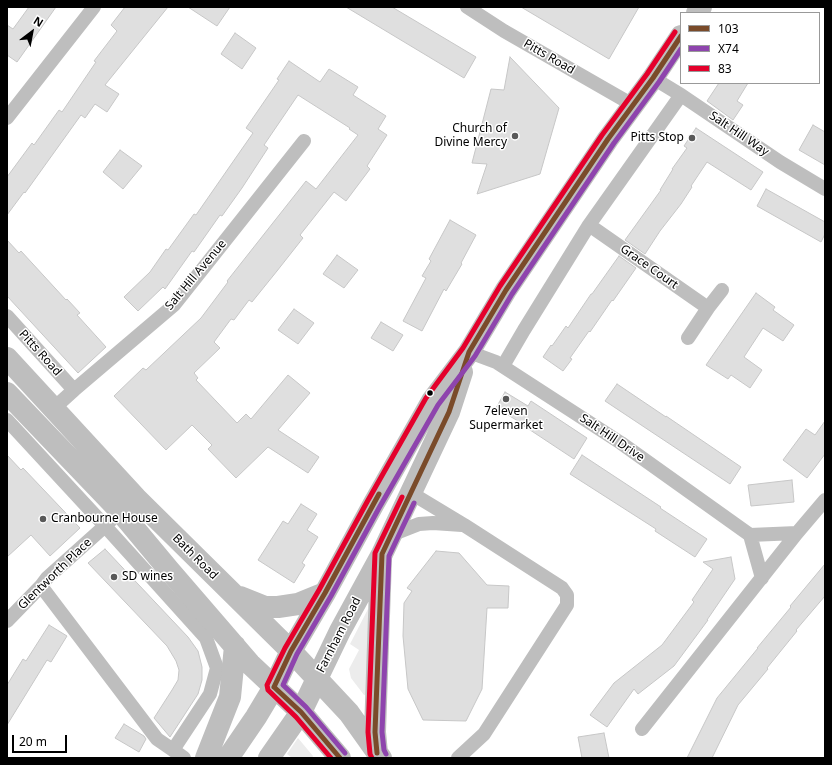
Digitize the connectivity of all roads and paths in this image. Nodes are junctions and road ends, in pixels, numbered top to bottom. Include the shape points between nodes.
1 (94, 7) edge
2 (467, 7) edge
3 (680, 38) edge
4 (653, 78) junction
5 (681, 95) junction
6 (633, 105) junction
7 (7, 118) edge
8 (304, 141) dead end
9 (825, 189) edge
10 (589, 225) junction
11 (722, 290) dead end
12 (708, 308) junction
13 (7, 316) edge
14 (688, 338) dead end
15 (469, 352) junction
16 (7, 358) edge
17 (503, 366) junction
18 (74, 390) junction
19 (7, 393) edge
20 (54, 409) junction
21 (7, 420) edge
22 (411, 493) junction
23 (825, 500) edge
24 (112, 518) junction
25 (464, 525) junction
26 (797, 533) junction
27 (750, 535) junction
28 (386, 544) junction
29 (762, 578) junction
30 (217, 579) junction
31 (41, 586) junction
32 (325, 593) junction
33 (7, 621) edge
34 (235, 646) junction
35 (291, 651) junction
36 (317, 679) junction
37 (274, 687) junction
38 (301, 712) junction
39 (642, 728) dead end
40 (178, 754) edge
41 (379, 756) edge
42 (206, 758) edge
43 (228, 758) edge
44 (269, 758) edge
45 (340, 758) edge
46 (458, 758) edge

1 - 7 street
2 - 6 street, Pitts Road
3 - 4 main road, Farnham Road
4 - 5 street, Salt Hill Way
4 - 6 main road, Farnham Road
5 - 9 street, Salt Hill Way
5 - 10 street
6 - 15 main road, Farnham Road via 506,290
8 - 18 street, Salt Hill Avenue via 174,305
10 - 12 street, Grace Court
10 - 17 street
11 - 12 street
12 - 14 street
13 - 18 street, Pitts Road
15 - 17 street, Salt Hill Drive
15 - 22 main road, Farnham Road via 449,412
15 - 32 main road, Farnham Road via 432,401
16 - 20 main road, Bath Road
17 - 27 street, Salt Hill Drive via 621,443
18 - 20 street, Salt Hill Avenue
19 - 24 main road
20 - 30 main road, Bath Road via 136,498
21 - 24 street
22 - 25 street
22 - 28 main road, Farnham Road
23 - 26 street
24 - 31 street, Glentworth Place
24 - 34 main road
24 - 40 street via 206,638 218,668 210,694
25 - 28 street via 419,524
25 - 46 street via 562,588 567,600 484,734
26 - 27 street
26 - 29 street
27 - 29 street
28 - 36 main road, Farnham Road
28 - 41 main road via 375,732
29 - 39 street
30 - 32 main road via 236,595 265,606 298,604
30 - 35 main road, Bath Road
31 - 33 street, Glentworth Place
31 - 40 street via 158,739
32 - 35 main road, Farnham Road
34 - 37 main road
34 - 42 main road via 230,697
35 - 36 main road, Bath Road
35 - 37 main road, Farnham Road
36 - 38 main road, Farnham Road
36 - 41 main road, Bath Road via 349,713
37 - 38 main road
37 - 43 main road, Farnham Road
38 - 44 main road, Farnham Road
38 - 45 main road

